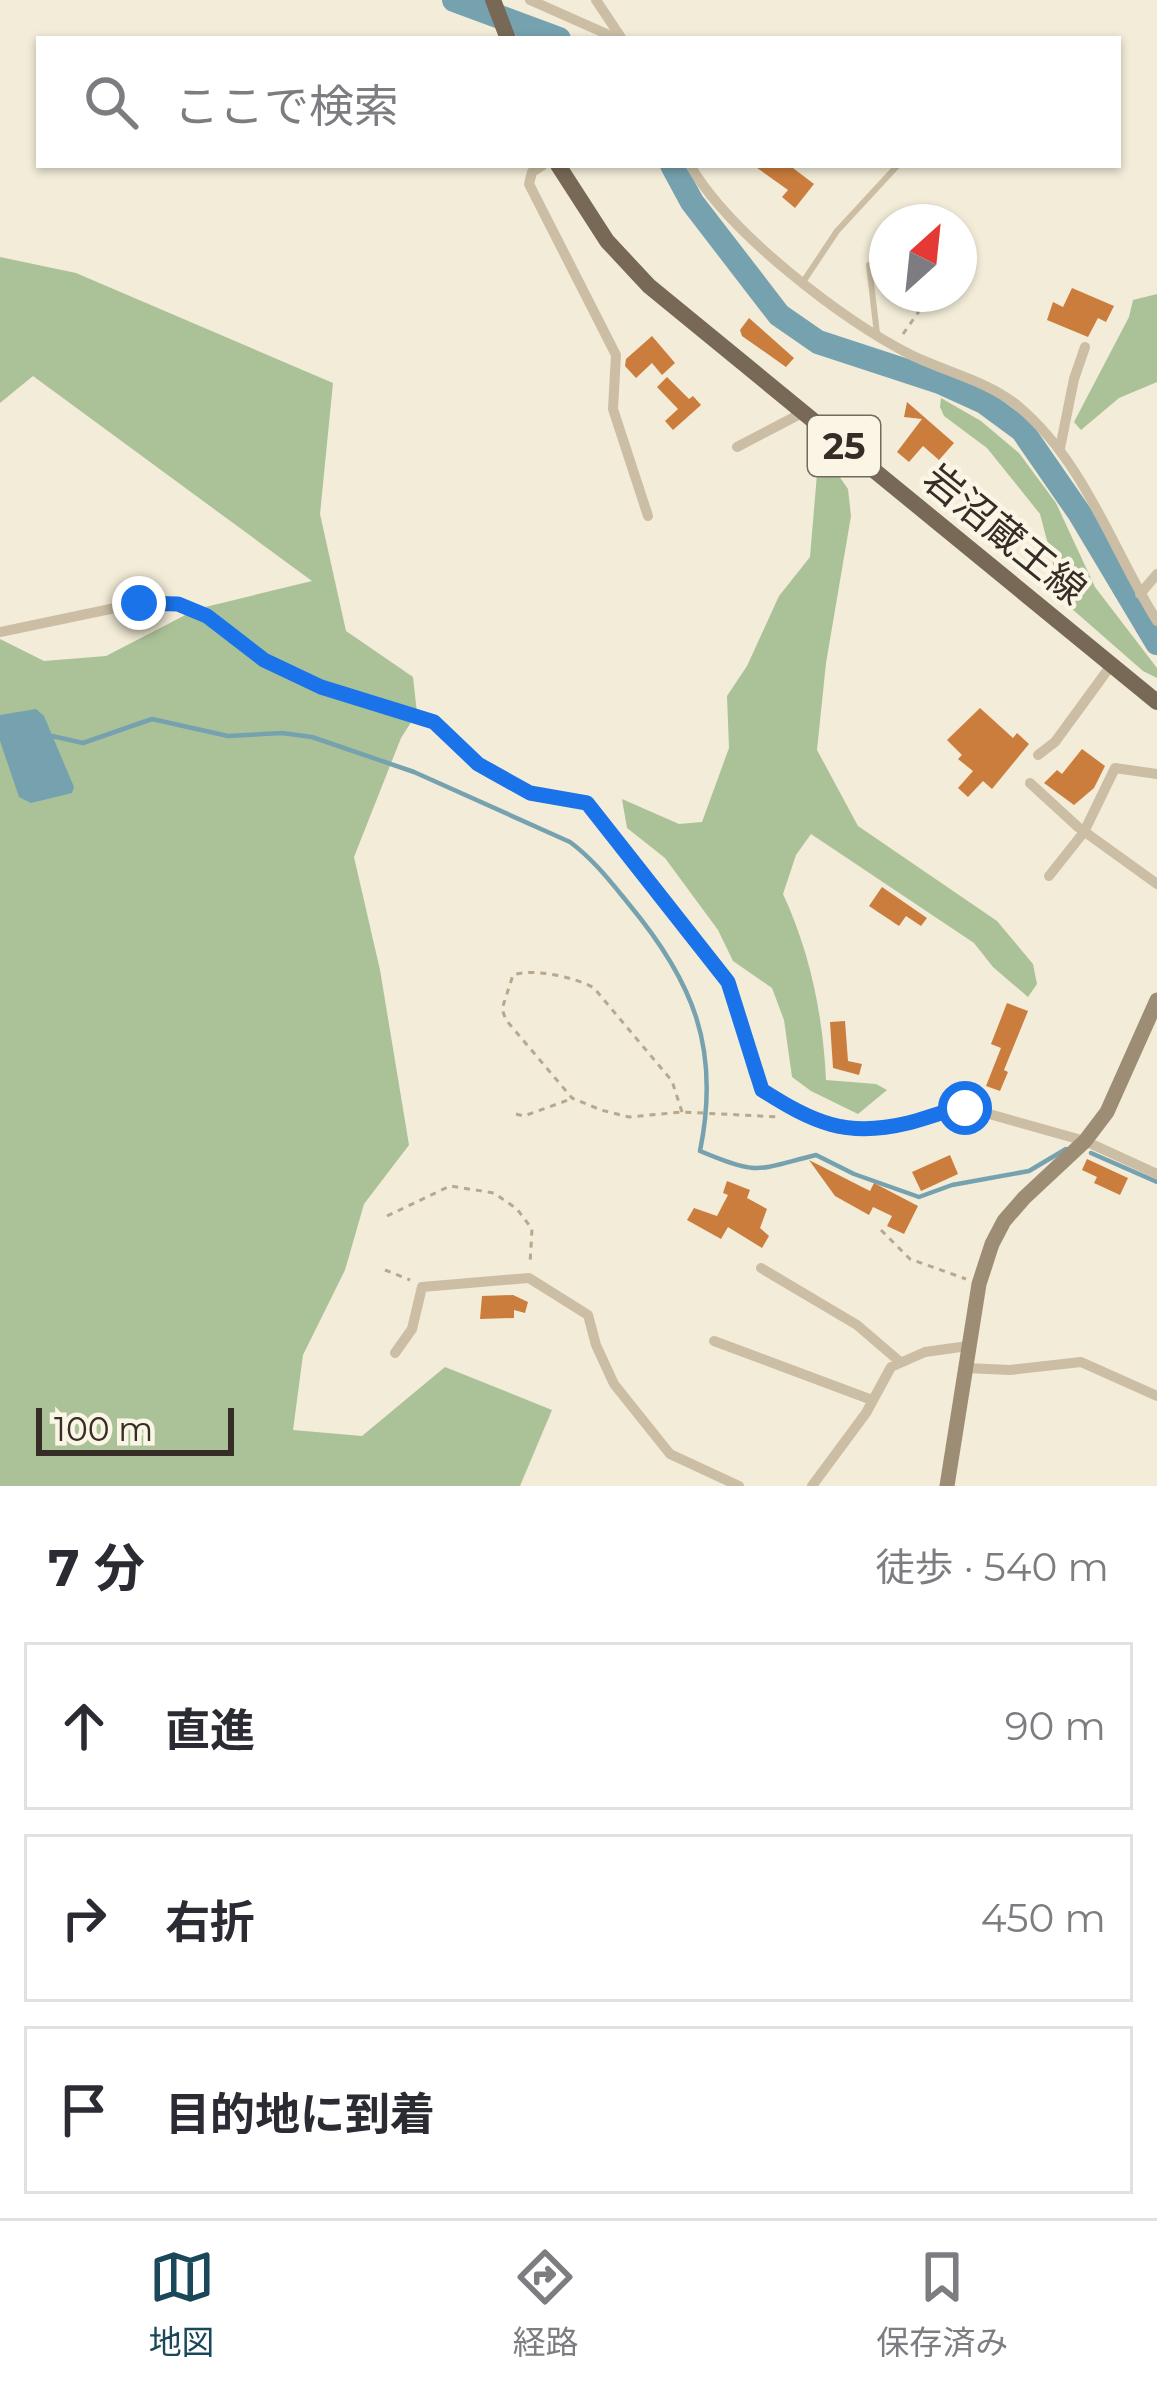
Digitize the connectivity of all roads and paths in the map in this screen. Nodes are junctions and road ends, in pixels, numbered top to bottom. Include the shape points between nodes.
1 (494, 0) edge
2 (530, 0) edge
3 (596, 0) edge
4 (507, 36) edge
5 (613, 36) edge
6 (618, 36) edge
7 (538, 168) edge
8 (560, 168) edge
9 (692, 168) edge
10 (895, 168) edge
11 (803, 282) junction
12 (874, 312) edge
13 (918, 312) edge
14 (904, 332) dead end
15 (877, 334) junction
16 (1085, 347) dead end
17 (804, 412) junction
18 (737, 447) dead end
19 (1060, 448) junction
20 (647, 516) dead end
21 (1157, 574) edge
22 (1140, 593) junction
23 (1157, 621) edge
24 (0, 632) edge
25 (1112, 664) junction
26 (1157, 702) edge
27 (1037, 754) dead end
28 (1157, 774) edge
29 (1030, 783) dead end
30 (1084, 832) junction
31 (1049, 877) dead end
32 (1157, 884) edge
33 (1157, 1000) edge
34 (572, 1098) junction
35 (682, 1112) junction
36 (516, 1114) dead end
37 (800, 1114) junction
38 (1085, 1141) junction
39 (1157, 1174) edge
40 (387, 1216) dead end
41 (881, 1230) dead end
42 (761, 1268) dead end
43 (385, 1270) dead end
44 (529, 1278) junction
45 (979, 1284) junction
46 (422, 1287) junction
47 (714, 1341) dead end
48 (968, 1346) junction
49 (394, 1353) dead end
50 (899, 1360) junction
51 (966, 1368) junction
52 (1157, 1396) edge
53 (872, 1400) junction
54 (739, 1486) edge
55 (812, 1486) edge
56 (947, 1486) edge

1 - 4 main road
2 - 5 street
3 - 6 street
7 - 20 street via 529,184 616,355 613,409
8 - 17 main road, 岩沼蔵王線 / 25 via 627,264
9 - 11 street
10 - 11 lane
11 - 15 street
12 - 15 lane
13 - 14 path
15 - 19 street via 1014,402
16 - 19 street
17 - 18 street
17 - 25 main road, 岩沼蔵王線 / 25
19 - 22 street
21 - 22 street
22 - 23 street
24 - 37 street via 139,603 178,604 321,687 434,722 478,764 530,793 587,803 728,982 762,1090
25 - 26 main road, 岩沼蔵王線 / 25
25 - 27 street via 1055,742
28 - 30 street via 1115,768
29 - 30 street
30 - 31 street
30 - 32 street
33 - 38 street via 1130,1068
34 - 35 path via 629,1117
34 - 35 path via 506,1021 502,1009 518,972 594,988 668,1075
34 - 36 path
35 - 37 path
37 - 38 street via 860,1130 965,1108
38 - 39 street
38 - 45 street via 1004,1221
40 - 44 path via 450,1186 501,1196 532,1229
41 - 45 path via 910,1259
42 - 50 street
43 - 46 path
44 - 46 street
44 - 54 street via 588,1316 614,1384 670,1454
45 - 48 street
46 - 49 street via 412,1329
47 - 53 street
48 - 50 street
48 - 51 street
50 - 53 street
51 - 52 street via 1081,1362
51 - 56 street
53 - 55 street

